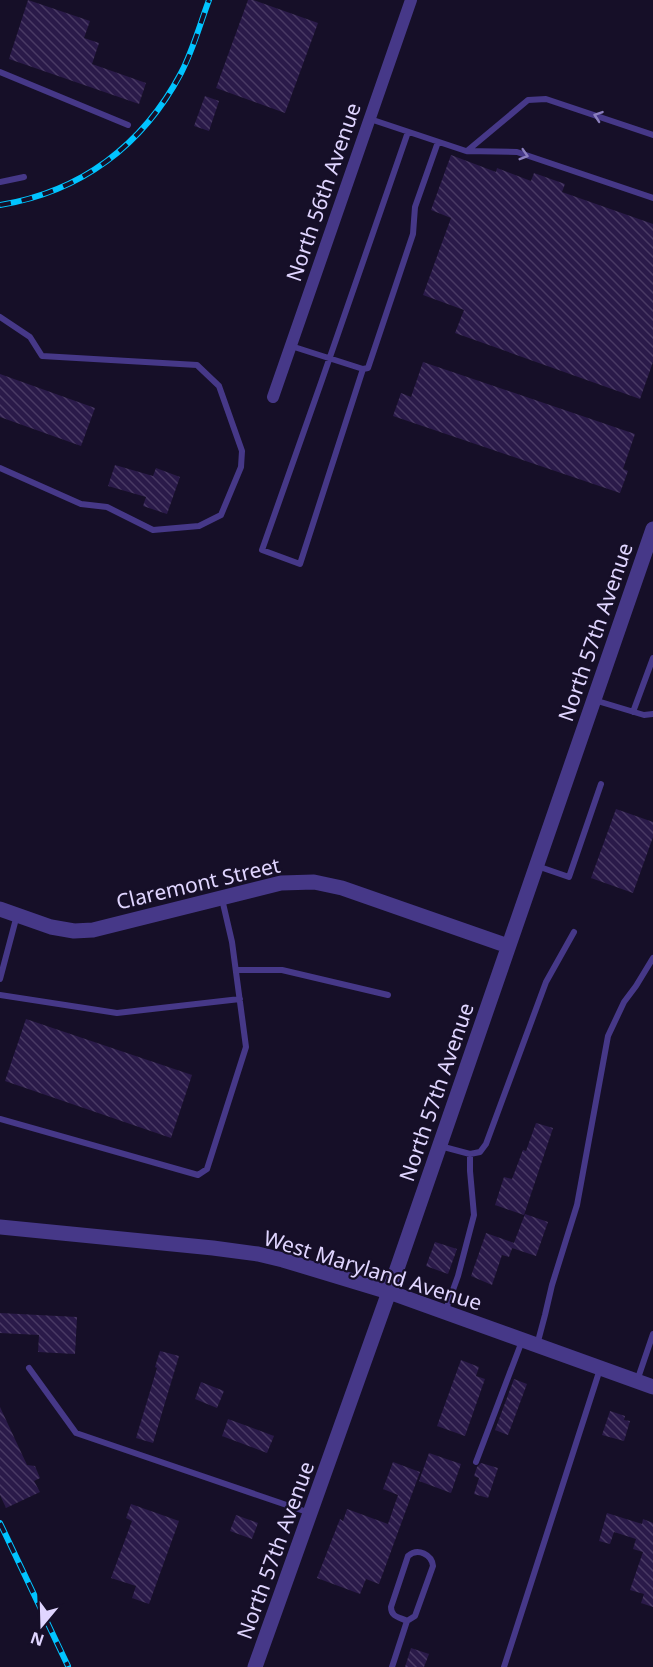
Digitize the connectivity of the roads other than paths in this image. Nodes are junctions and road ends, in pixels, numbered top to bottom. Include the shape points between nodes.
1 (411, 0) edge
2 (0, 72) edge
3 (369, 119) junction
4 (128, 125) dead end
5 (408, 132) junction
6 (653, 135) edge
7 (438, 142) junction
8 (466, 151) junction
9 (24, 177) dead end
10 (0, 182) edge
11 (653, 198) edge
12 (0, 318) edge
13 (290, 346) junction
14 (329, 358) junction
15 (363, 369) junction
16 (273, 397) dead end
17 (0, 468) edge
18 (653, 529) edge
19 (650, 545) edge
20 (653, 658) edge
21 (594, 700) junction
22 (633, 712) junction
23 (653, 714) edge
24 (602, 783) dead end
25 (536, 865) junction
26 (221, 898) junction
27 (0, 909) edge
28 (17, 915) junction
29 (574, 932) dead end
30 (508, 946) junction
31 (653, 958) edge
32 (236, 969) junction
33 (0, 979) edge
34 (0, 995) edge
35 (388, 995) dead end
36 (240, 999) junction
37 (0, 1119) edge
38 (439, 1146) junction
39 (470, 1154) junction
40 (0, 1227) edge
41 (389, 1292) junction
42 (445, 1312) junction
43 (653, 1334) edge
44 (529, 1343) junction
45 (28, 1368) dead end
46 (600, 1368) junction
47 (637, 1381) junction
48 (653, 1387) edge
49 (476, 1462) dead end
50 (310, 1513) junction
51 (407, 1621) junction
52 (255, 1667) edge
53 (392, 1667) edge
54 (504, 1667) edge

1 - 3 street, North 56th Avenue
2 - 4 lane
3 - 5 lane
3 - 13 street, North 56th Avenue
5 - 7 lane
5 - 14 lane
6 -> 8 lane via 546,99 528,100
7 - 8 lane
7 - 15 lane via 415,207 413,234 370,365
8 -> 11 lane via 518,152
9 - 10 lane
12 - 17 lane via 30,337 42,356 196,365 219,386 242,451 241,467 221,515 199,526 153,530 106,507 81,504
13 - 14 lane
13 - 16 street, North 56th Avenue
14 - 15 lane
14 - 15 lane via 262,550 300,564
18 - 19 street, North 57th Avenue
19 - 21 street, North 57th Avenue
20 - 22 lane
21 - 22 lane
21 - 25 street, North 57th Avenue
22 - 23 lane
24 - 25 lane via 569,877
25 - 30 street, North 57th Avenue
26 - 28 street, Claremont Street via 93,930 51,927
26 - 30 street, Claremont Street via 281,883 314,882 342,888
26 - 32 lane
27 - 28 street, Claremont Street
28 - 33 lane
29 - 39 lane via 546,982 486,1144 480,1152
30 - 38 street, North 57th Avenue
31 - 44 lane via 624,1002 608,1036 577,1204 545,1316
32 - 35 lane via 282,970
32 - 36 lane
34 - 36 lane via 117,1013
36 - 37 lane via 246,1047 207,1169 198,1175
38 - 39 lane
38 - 41 street, North 57th Avenue
39 - 42 lane via 474,1215
40 - 41 street, West Maryland Avenue via 258,1254
41 - 42 street, West Maryland Avenue
41 - 50 street, North 57th Avenue
42 - 44 street, West Maryland Avenue
43 - 47 lane
44 - 46 street, West Maryland Avenue
44 - 49 lane
45 - 50 lane via 76,1433
46 - 47 street, West Maryland Avenue
46 - 54 lane
47 - 48 street, West Maryland Avenue
50 - 52 street, North 57th Avenue
51 - 51 lane via 415,1616 433,1566 428,1556 417,1551 408,1556 391,1607 393,1615
51 - 53 lane

